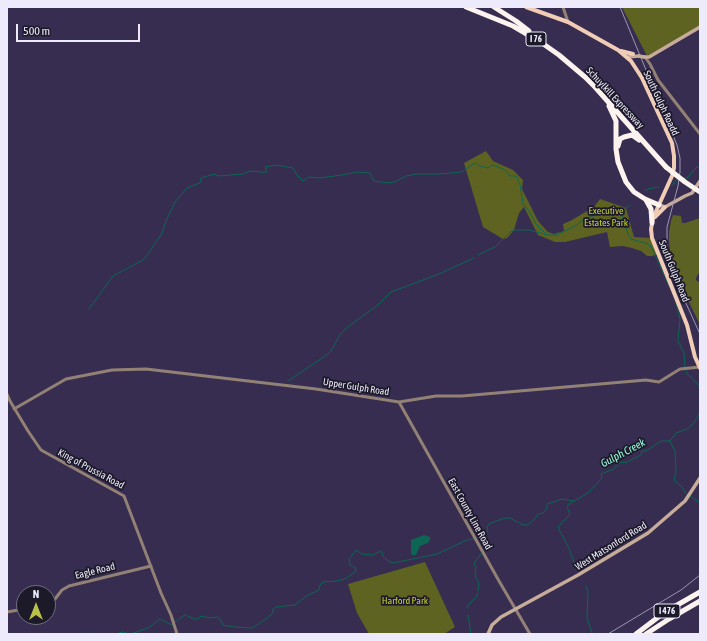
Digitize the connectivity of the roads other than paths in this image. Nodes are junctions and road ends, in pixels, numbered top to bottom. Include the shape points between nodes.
1 (466, 7) edge
2 (476, 7) edge
3 (494, 7) edge
4 (526, 7) edge
5 (563, 7) edge
6 (568, 22) junction
7 (700, 26) edge
8 (529, 31) junction
9 (618, 50) junction
10 (633, 54) junction
11 (651, 55) junction
12 (638, 56) junction
13 (645, 57) junction
14 (628, 58) junction
15 (650, 64) junction
16 (634, 65) junction
17 (596, 87) junction
18 (700, 134) edge
19 (655, 155) junction
20 (667, 167) junction
21 (700, 181) edge
22 (700, 189) edge
23 (700, 192) edge
24 (664, 195) junction
25 (645, 199) junction
26 (659, 205) junction
27 (667, 206) junction
28 (652, 221) junction
29 (700, 368) edge
30 (7, 394) edge
31 (8, 402) edge
32 (399, 402) junction
33 (14, 409) junction
34 (700, 478) edge
35 (151, 566) junction
36 (700, 592) edge
37 (56, 598) edge
38 (700, 600) edge
39 (516, 610) junction
40 (177, 634) edge
41 (488, 634) edge
42 (530, 634) edge
43 (636, 634) edge
44 (646, 634) edge

1 - 17 highway, Schuylkill Expressway / I 76 via 504,21 527,33 559,55
2 - 8 highway, Schuylkill Expressway / I 76
3 - 8 highway
4 - 6 main road
5 - 6 street
6 - 9 main road
7 - 11 main road
8 - 20 highway, Schuylkill Expressway / I 76 via 590,77
9 - 10 main road
9 - 14 main road
10 - 12 main road
10 - 14 main road
11 - 13 main road
11 - 15 street
12 - 13 main road, bridge
12 - 14 main road
12 - 16 main road via 634,60
13 - 15 street
14 - 16 main road, South Gulph Roadd
15 - 18 street via 664,89
16 - 24 main road, South Gulph Roadd via 672,143 674,162
17 - 19 highway, Schuylkill Expressway / I 76
17 - 25 highway via 615,116 618,162 626,182 634,192
19 - 20 highway, Schuylkill Expressway / I 76
19 - 26 highway via 632,135 624,136 618,142 619,162 629,182 636,190
20 - 22 highway, Schuylkill Expressway / I 76, bridge
20 - 23 highway, Schuylkill Expressway / I 76, bridge
21 - 27 main road via 692,193
24 - 26 main road
24 - 27 main road via 664,203
25 - 26 highway
25 - 28 highway via 651,209
26 - 27 main road
26 - 28 main road
27 - 28 main road
28 - 29 main road, South Gulph Road via 652,238 687,325
29 - 32 street, Upper Gulph Road via 685,368 659,382 646,380 436,396
30 - 31 street, King of Prussia Road
31 - 33 street, King of Prussia Road
32 - 33 street, Upper Gulph Road via 316,389 146,369 112,370 66,379
32 - 39 street, East County Line Road
33 - 35 street, King of Prussia Road via 41,450 124,496
34 - 39 main road, West Matsonford Road via 685,501 648,533
35 - 37 street, Eagle Road via 69,586
35 - 40 street, King of Prussia Road
36 - 43 highway, I 476 via 665,612
38 - 44 highway, I 476
39 - 41 main road, West Matsonford Road via 494,622
39 - 42 street, East County Line Road

